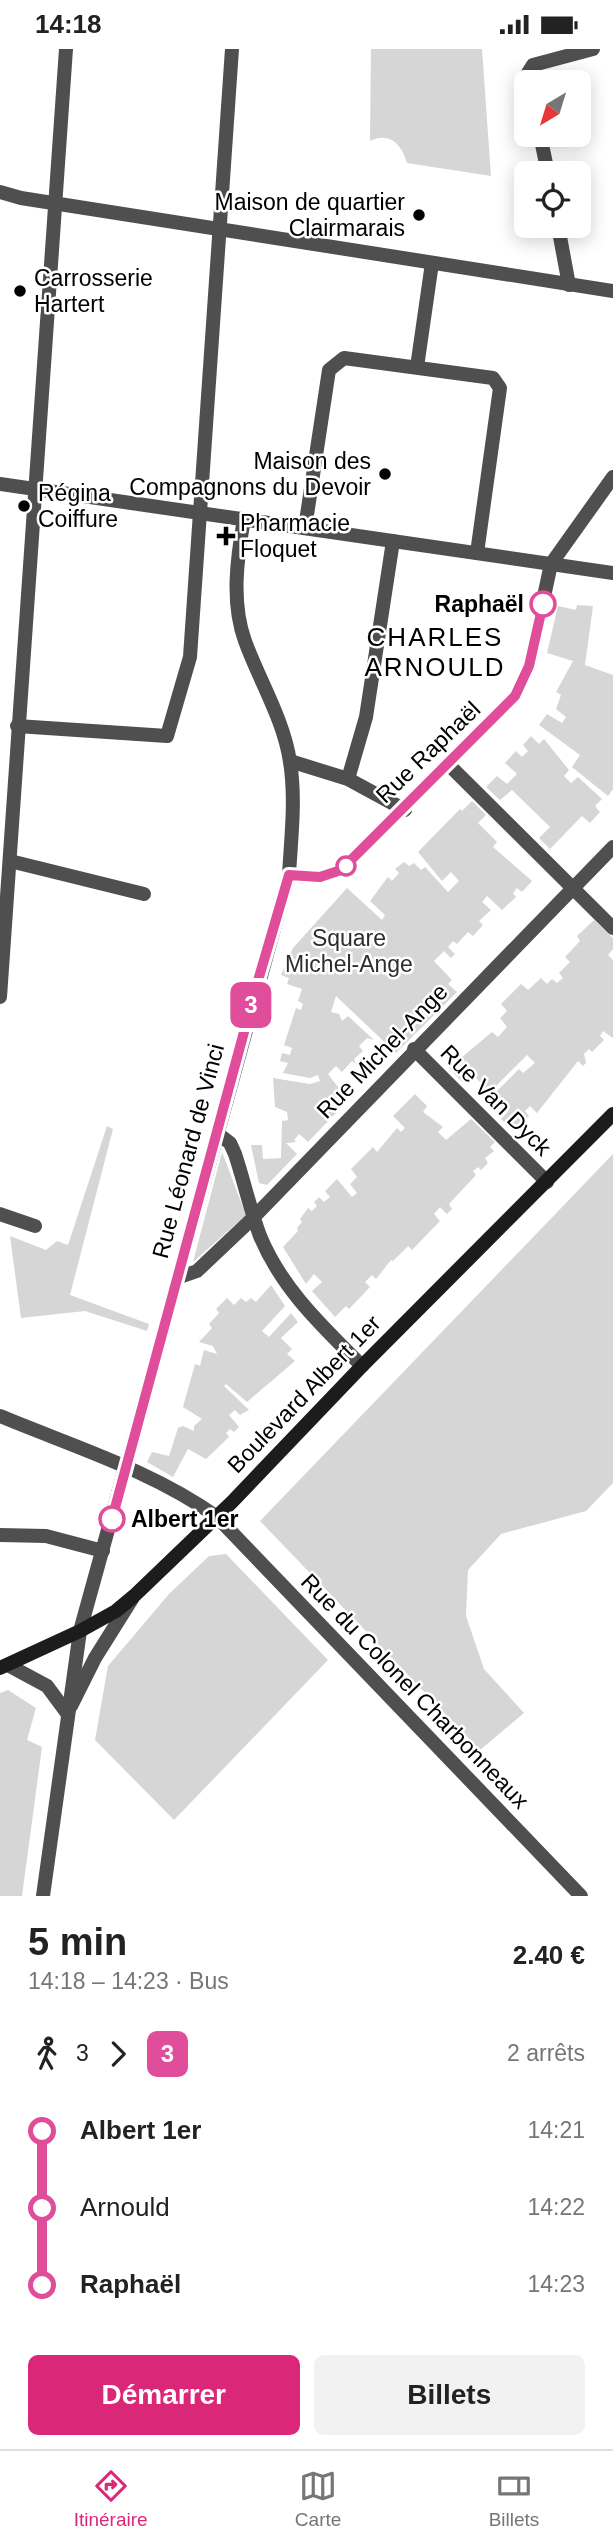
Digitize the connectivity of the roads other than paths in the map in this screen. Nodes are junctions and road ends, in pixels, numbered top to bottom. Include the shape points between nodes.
1 (66, 49) edge
2 (232, 49) edge
3 (593, 49) edge
4 (530, 70) edge
5 (0, 192) edge
6 (55, 202) junction
7 (219, 228) junction
8 (560, 238) edge
9 (432, 263) junction
10 (569, 285) junction
11 (613, 291) edge
12 (417, 367) junction
13 (613, 477) edge
14 (0, 484) edge
15 (36, 489) junction
16 (199, 519) junction
17 (244, 519) junction
18 (306, 523) junction
19 (393, 541) junction
20 (477, 546) junction
21 (551, 564) junction
22 (613, 573) edge
23 (18, 726) junction
24 (290, 761) junction
25 (449, 765) junction
26 (348, 779) junction
27 (7, 789) edge
28 (405, 810) junction
29 (613, 847) edge
30 (10, 861) junction
31 (289, 875) junction
32 (574, 890) junction
33 (144, 894) dead end
34 (613, 928) edge
35 (0, 997) edge
36 (414, 1049) junction
37 (613, 1114) edge
38 (217, 1133) junction
39 (547, 1182) junction
40 (0, 1214) edge
41 (254, 1217) junction
42 (34, 1226) dead end
43 (177, 1278) junction
44 (362, 1366) junction
45 (0, 1416) edge
46 (126, 1469) junction
47 (217, 1517) junction
48 (0, 1535) edge
49 (103, 1551) junction
50 (134, 1595) junction
51 (80, 1631) junction
52 (4, 1666) edge
53 (67, 1713) junction
54 (43, 1896) edge
55 (581, 1896) edge

1 - 6 street
2 - 7 street
3 - 4 street via 533,65
5 - 6 street
6 - 7 street
6 - 15 street
7 - 9 street
7 - 16 street
8 - 10 street
9 - 10 street
9 - 12 street
10 - 11 street
12 - 18 street via 344,358 329,370
12 - 20 street via 493,378 500,388
13 - 21 street
14 - 15 street
15 - 16 street
15 - 23 street
16 - 17 street
16 - 23 street via 190,657 167,736
17 - 18 street
17 - 24 street, Rue Léonard de Vinci via 235,587 243,638
18 - 19 street
19 - 20 street
19 - 26 street via 366,717
20 - 21 street
21 - 22 street
21 - 25 street, Rue Raphaël via 522,682 505,708
23 - 27 street
24 - 26 street
24 - 31 street, Rue Léonard de Vinci
25 - 28 street, Rue Raphaël
25 - 32 street
26 - 28 street
27 - 30 street
28 - 31 street, Rue Raphaël via 341,870 320,877
29 - 32 street, Rue Michel-Ange
30 - 33 street
30 - 35 street
31 - 38 street, Rue Léonard de Vinci
32 - 34 street
32 - 36 street, Rue Michel-Ange
36 - 39 street, Rue Van Dyck
36 - 41 street, Rue Michel-Ange
37 - 39 main road, Boulevard Albert 1er
38 - 41 street via 235,1154
38 - 43 street, Rue Léonard de Vinci
39 - 44 main road, Boulevard Albert 1er
40 - 42 street
41 - 43 street, Rue Michel-Ange via 197,1271
41 - 44 street via 270,1255 299,1301
43 - 46 street, Rue Léonard de Vinci
44 - 47 main road, Boulevard Albert 1er
45 - 46 street, Rue du Colonel Charbonneaux
46 - 47 street, Rue du Colonel Charbonneaux
46 - 49 street, Rue Léonard de Vinci
47 - 50 main road, Boulevard Albert 1er
47 - 55 street, Rue du Colonel Charbonneaux
48 - 49 street via 47,1536
49 - 51 street, Rue Léonard de Vinci
50 - 51 main road, Boulevard Albert 1er
50 - 53 street via 94,1658
51 - 52 main road, Boulevard Albert 1er
51 - 53 street, Rue Léonard de Vinci
52 - 53 street via 47,1686
53 - 54 street, Rue Léonard de Vinci

